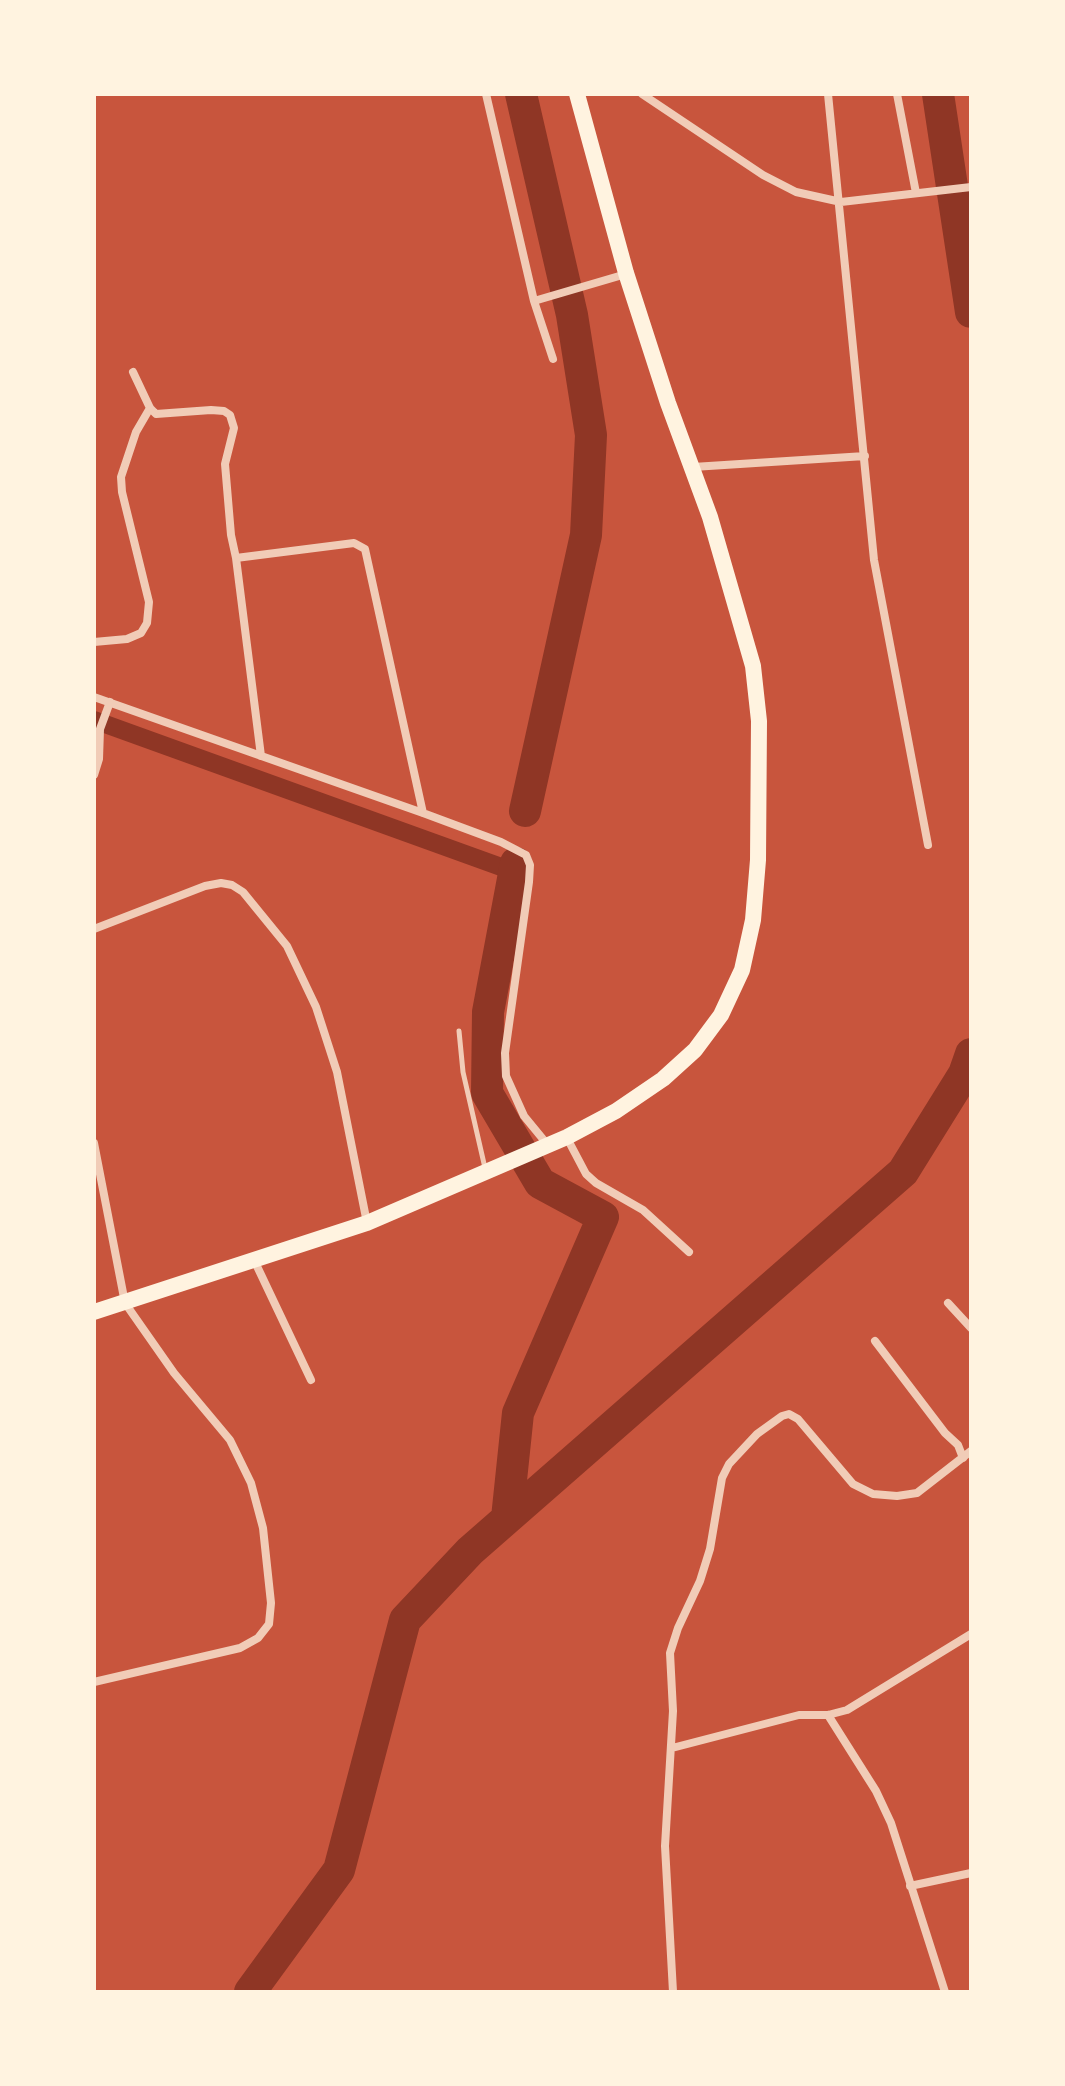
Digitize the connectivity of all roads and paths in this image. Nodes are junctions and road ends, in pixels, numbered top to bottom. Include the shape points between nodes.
1 (486, 94) edge
2 (577, 94) edge
3 (642, 94) edge
4 (828, 94) edge
5 (897, 94) edge
6 (971, 187) edge
7 (919, 192) junction
8 (841, 202) junction
9 (626, 273) junction
10 (534, 301) junction
11 (553, 359) dead end
12 (133, 372) dead end
13 (150, 408) junction
14 (865, 456) junction
15 (693, 467) junction
16 (236, 558) junction
17 (94, 642) edge
18 (94, 697) edge
19 (108, 706) junction
20 (261, 756) junction
21 (94, 775) edge
22 (423, 813) junction
23 (928, 845) dead end
24 (94, 929) edge
25 (459, 1031) dead end
26 (567, 1137) junction
27 (94, 1143) edge
28 (542, 1147) junction
29 (486, 1173) junction
30 (367, 1223) junction
31 (689, 1252) dead end
32 (255, 1262) junction
33 (125, 1303) junction
34 (948, 1303) dead end
35 (94, 1312) edge
36 (971, 1328) edge
37 (875, 1341) dead end
38 (311, 1380) dead end
39 (971, 1451) edge
40 (963, 1458) junction
41 (971, 1634) edge
42 (94, 1682) edge
43 (828, 1715) junction
44 (672, 1748) junction
45 (971, 1873) edge
46 (910, 1886) junction
47 (673, 1992) edge
48 (945, 1992) edge

1 - 10 street
2 - 9 highway
3 - 8 street via 782,186
4 - 8 street
5 - 7 street
6 - 7 street
7 - 8 street
8 - 14 street
9 - 10 street
9 - 15 highway
10 - 11 street
12 - 13 street
13 - 16 street via 163,416 211,410 230,415 234,428 225,464
13 - 17 street via 121,477 149,602 147,623 141,633 127,639
14 - 15 street
14 - 23 street via 881,604
15 - 26 highway via 755,679 758,860 750,934 732,995 695,1050 616,1111
16 - 20 street
16 - 22 street via 354,543 365,549
18 - 19 street
19 - 20 street
19 - 21 street
20 - 22 street
22 - 28 street via 520,851 530,865 505,1053 506,1076
24 - 30 street via 205,886 221,883 243,892 287,946 316,1007 337,1072
25 - 29 lane
26 - 28 highway
26 - 31 street via 586,1174 643,1210
27 - 33 street
28 - 29 highway
29 - 30 highway
30 - 32 highway
32 - 33 highway
32 - 38 street
33 - 35 highway
33 - 42 street via 230,1440 251,1483 263,1528 271,1603 269,1624 240,1648
34 - 36 street
37 - 40 street
39 - 40 street
40 - 44 street via 917,1493 873,1494 853,1484 793,1415 782,1416 757,1434 722,1478 710,1549 673,1640
41 - 43 street via 847,1710
43 - 44 street via 799,1715
43 - 46 street via 876,1791
44 - 47 street via 665,1846
45 - 46 street
46 - 48 street

